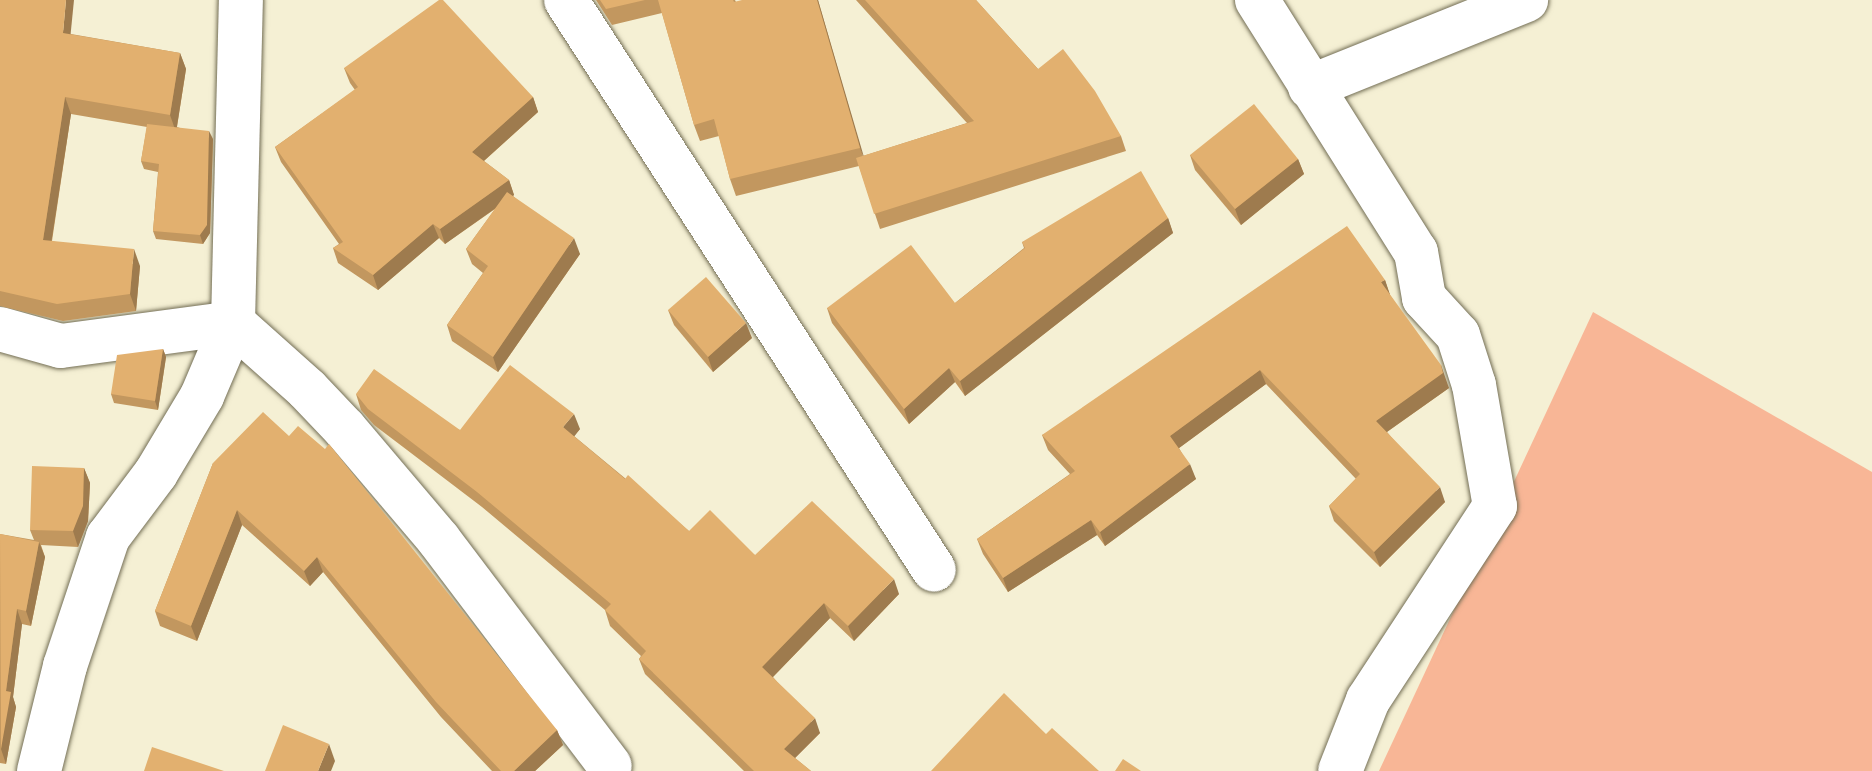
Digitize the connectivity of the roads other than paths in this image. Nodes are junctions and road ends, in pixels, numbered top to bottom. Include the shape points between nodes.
1 (241, 0) edge
2 (566, 0) edge
3 (1257, 0) edge
4 (1526, 0) edge
5 (1310, 87) junction
6 (233, 323) junction
7 (0, 329) edge
8 (934, 570) dead end
9 (610, 766) dead end
10 (39, 771) edge
11 (1340, 771) edge

1 - 6 street
2 - 8 street
3 - 5 street
4 - 5 street
5 - 11 street via 1416,252 1424,298 1458,335 1474,385 1495,506 1368,700
6 - 7 street via 61,346
6 - 9 street via 355,440 439,540
6 - 10 street via 202,396 156,473 108,537 65,666

